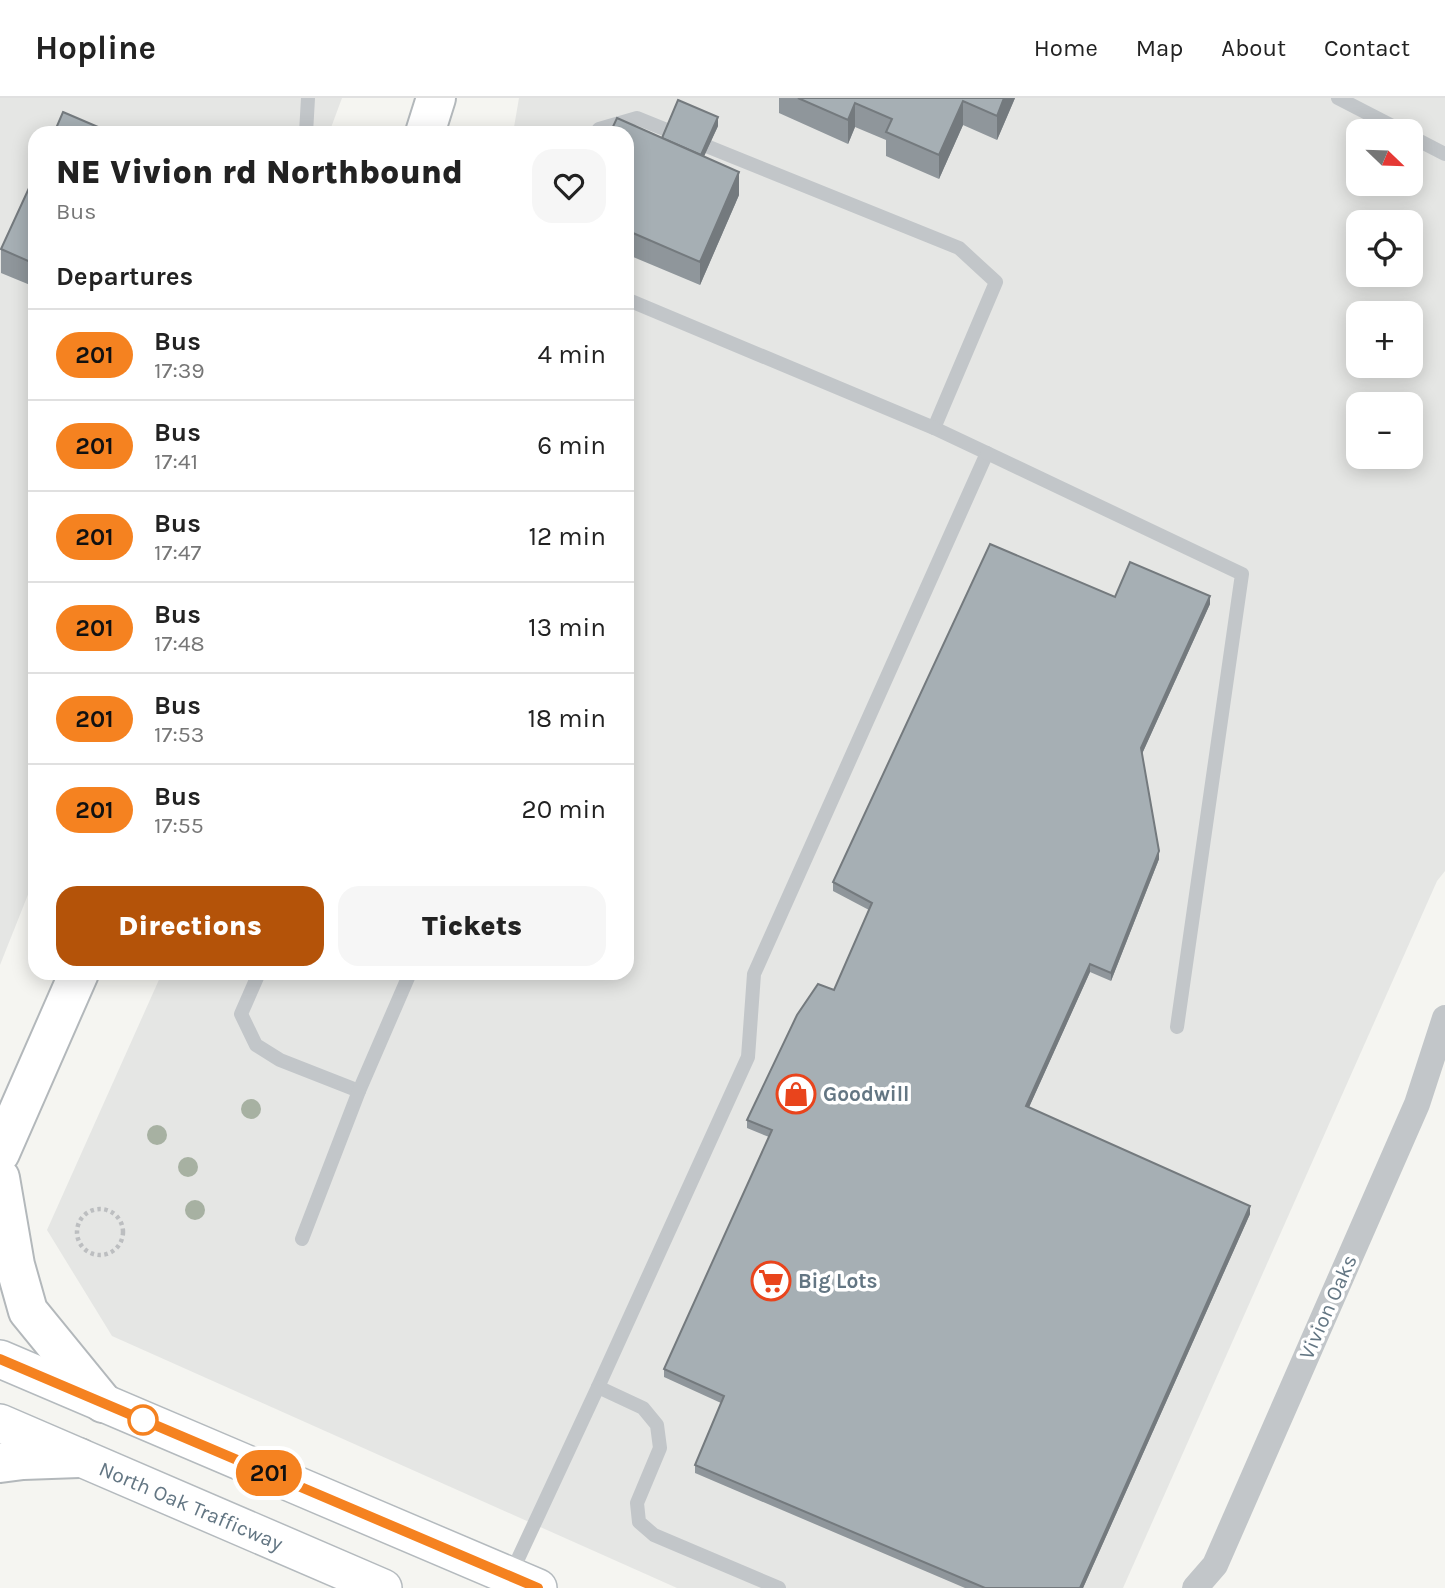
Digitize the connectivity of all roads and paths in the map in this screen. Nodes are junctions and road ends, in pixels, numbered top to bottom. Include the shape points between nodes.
1 (308, 98) edge
2 (436, 98) edge
3 (1338, 98) edge
4 (1379, 119) edge
5 (306, 126) edge
6 (427, 126) edge
7 (609, 126) edge
8 (1423, 143) edge
9 (1445, 154) edge
10 (634, 302) edge
11 (934, 428) junction
12 (987, 453) junction
13 (76, 980) edge
14 (256, 980) edge
15 (407, 980) edge
16 (1445, 1018) edge
17 (1177, 1027) dead end
18 (1440, 1053) edge
19 (359, 1091) junction
20 (0, 1153) edge
21 (0, 1178) edge
22 (302, 1239) dead end
23 (97, 1255) joint
24 (0, 1359) edge
25 (598, 1387) junction
26 (103, 1403) junction
27 (0, 1423) edge
28 (79, 1458) junction
29 (0, 1463) edge
30 (518, 1584) edge
31 (383, 1588) edge
32 (779, 1588) edge
33 (1195, 1588) edge

1 - 5 lane
2 - 6 main road
3 - 4 lane
7 - 11 lane via 637,118 959,248 996,282
8 - 9 lane
10 - 11 lane
11 - 12 lane
12 - 17 lane via 1242,574
12 - 25 lane via 754,974 748,1057
13 - 20 main road
14 - 19 lane via 241,1014 256,1045 280,1060
15 - 19 lane
16 - 18 street, Vivion Oaks
18 - 33 street, Vivion Oaks via 1215,1565
19 - 22 lane
21 - 26 main road via 28,1311
23 - 23 path via 111,1253 123,1234 119,1219 100,1209 86,1214 78,1227 83,1248
24 - 26 main road
25 - 30 lane
25 - 32 lane via 643,1408 657,1425 660,1448 637,1503 639,1522 654,1535
26 - 30 main road
27 - 28 main road, North Oak Trafficway
28 - 29 main road
28 - 31 main road, North Oak Trafficway

